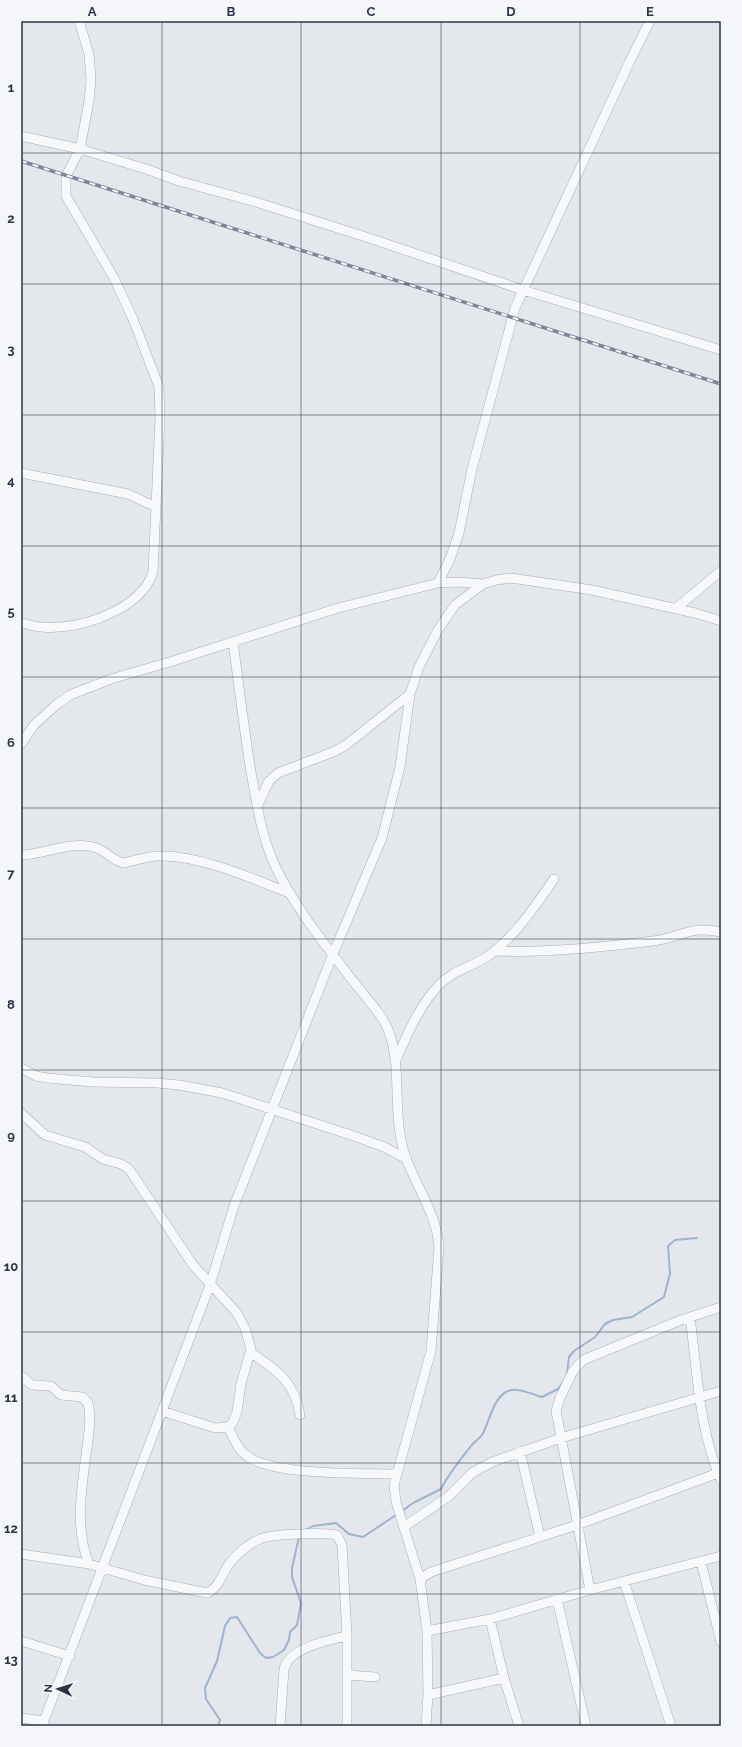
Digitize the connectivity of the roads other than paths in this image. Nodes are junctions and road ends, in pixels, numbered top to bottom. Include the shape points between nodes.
1 (78, 21) edge
2 (650, 21) edge
3 (21, 136) edge
4 (80, 149) junction
5 (523, 290) junction
6 (721, 350) edge
7 (21, 473) edge
8 (156, 506) junction
9 (721, 571) edge
10 (438, 583) junction
11 (483, 584) junction
12 (675, 609) junction
13 (721, 621) edge
14 (21, 623) edge
15 (233, 642) junction
16 (410, 694) junction
17 (21, 744) edge
18 (257, 807) junction
19 (21, 855) edge
20 (554, 880) dead end
21 (289, 893) junction
22 (721, 932) edge
23 (495, 951) junction
24 (333, 954) junction
25 (395, 1062) junction
26 (21, 1068) edge
27 (272, 1109) junction
28 (21, 1113) edge
29 (406, 1159) junction
30 (210, 1285) junction
31 (721, 1307) edge
32 (690, 1317) junction
33 (251, 1353) junction
34 (21, 1376) edge
35 (721, 1391) edge
36 (700, 1398) junction
37 (162, 1411) junction
38 (300, 1414) dead end
39 (228, 1427) junction
40 (561, 1438) junction
41 (520, 1451) junction
42 (396, 1474) junction
43 (720, 1475) edge
44 (577, 1525) junction
45 (404, 1527) junction
46 (540, 1537) junction
47 (21, 1554) edge
48 (721, 1556) edge
49 (701, 1562) junction
50 (89, 1564) junction
51 (102, 1568) junction
52 (420, 1579) junction
53 (624, 1580) junction
54 (590, 1590) junction
55 (557, 1599) junction
56 (490, 1619) junction
57 (427, 1631) junction
58 (347, 1636) junction
59 (21, 1641) edge
60 (721, 1642) edge
61 (70, 1656) junction
62 (348, 1675) junction
63 (375, 1677) dead end
64 (504, 1678) junction
65 (428, 1695) junction
66 (21, 1718) edge
67 (43, 1724) edge
68 (280, 1726) edge
69 (347, 1726) edge
70 (426, 1726) edge
71 (520, 1726) edge
72 (586, 1726) edge
73 (671, 1726) edge

1 - 4 street via 89,54 90,80 89,101
2 - 5 street
3 - 4 street
4 - 5 street via 365,236
4 - 8 street via 66,176 66,196 114,278 139,334 158,387 160,418
5 - 6 street
5 - 10 street via 515,308 480,438 459,533
7 - 8 street via 128,494
8 - 14 street via 153,572 148,585 132,600 113,613 69,625 41,628
9 - 12 street
10 - 11 street
10 - 15 street via 338,608
11 - 12 street via 511,578 530,580 592,590
11 - 16 street via 455,606 438,630 419,667
12 - 13 street
15 - 17 street via 111,679 70,695 42,717 27,732
15 - 18 street
16 - 18 street via 346,745 278,773 270,781
16 - 24 street via 400,767 382,838
18 - 21 street via 265,842
19 - 21 street via 80,845 101,850 124,863 156,856 181,858 239,874
20 - 23 street via 524,920
21 - 24 street
22 - 23 street via 698,929 655,941 549,952
23 - 25 street via 447,978 438,986 419,1012
24 - 25 street via 384,1022
24 - 27 street
25 - 29 street via 398,1119
26 - 27 street via 36,1076 47,1078 179,1085 228,1094
27 - 29 street via 360,1138
27 - 30 street via 234,1206
28 - 30 street via 45,1135 85,1147 103,1160 126,1166 147,1193 180,1246
29 - 42 street via 421,1188 436,1227 439,1247 431,1351
30 - 33 street via 226,1300 241,1320 250,1342
30 - 37 street
31 - 32 street
32 - 36 street
32 - 40 street via 606,1349 580,1362 557,1404
33 - 38 street via 275,1369 289,1384 296,1397
33 - 39 street via 241,1384 237,1412
34 - 50 street via 32,1385 51,1386 61,1394 82,1397 88,1403 89,1435 81,1487 80,1515 83,1547
35 - 36 street
36 - 40 street
36 - 43 street via 709,1444
37 - 39 street via 215,1428
37 - 51 street
39 - 42 street via 245,1455 266,1464 317,1473
40 - 41 street
40 - 44 street
41 - 45 street via 472,1473 449,1496
41 - 46 street
42 - 45 street via 394,1496
43 - 44 street
44 - 46 street
44 - 54 street
45 - 52 street
46 - 52 street via 440,1568
47 - 50 street
48 - 49 street
49 - 53 street
49 - 60 street
50 - 51 street
51 - 58 street via 207,1593 216,1586 239,1553 262,1538 335,1534 342,1545
51 - 61 street
52 - 57 street
53 - 54 street
53 - 73 street
54 - 55 street
55 - 56 street
55 - 72 street
56 - 57 street
56 - 64 street
57 - 65 street
58 - 62 street
58 - 68 street via 305,1648 287,1662 284,1670
59 - 61 street
61 - 67 street
62 - 63 street
62 - 69 street
64 - 65 street
64 - 71 street
65 - 70 street
66 - 67 street

